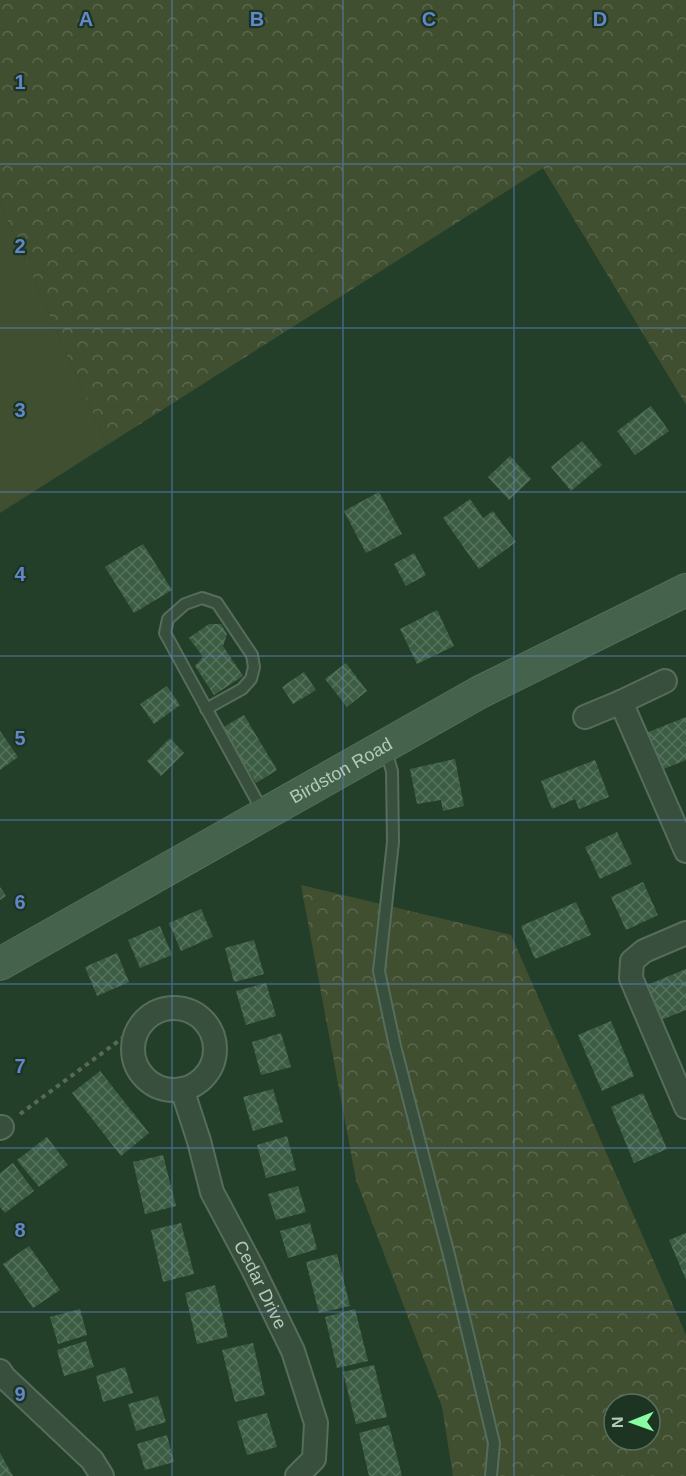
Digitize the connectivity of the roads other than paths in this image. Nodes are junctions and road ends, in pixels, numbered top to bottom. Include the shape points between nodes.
1 (686, 590) edge
2 (665, 681) dead end
3 (621, 702) junction
4 (206, 709) junction
5 (585, 717) dead end
6 (385, 746) junction
7 (264, 814) junction
8 (686, 851) edge
9 (686, 933) edge
10 (0, 964) edge
11 (182, 1089) junction
12 (686, 1107) edge
13 (0, 1371) edge
14 (102, 1476) edge
15 (297, 1476) edge
16 (491, 1476) edge

1 - 6 main road, Birdston Road via 480,692
2 - 3 street
3 - 5 street
3 - 8 street
4 - 4 lane via 165,633 168,619 185,604 202,598 217,603 252,655 254,667 252,679 242,689
4 - 7 lane
6 - 7 main road, Birdston Road
6 - 16 lane via 392,771 393,842 380,971 395,1046 494,1443
7 - 10 main road, Birdston Road
9 - 12 street via 644,951 632,961 631,978
11 - 11 street via 205,1076 212,1065 214,1040 201,1017 177,1008 163,1009 140,1025 133,1052 144,1077 169,1090
11 - 15 street, Cedar Drive via 212,1192 293,1351 316,1424 314,1459
13 - 14 street via 92,1460

